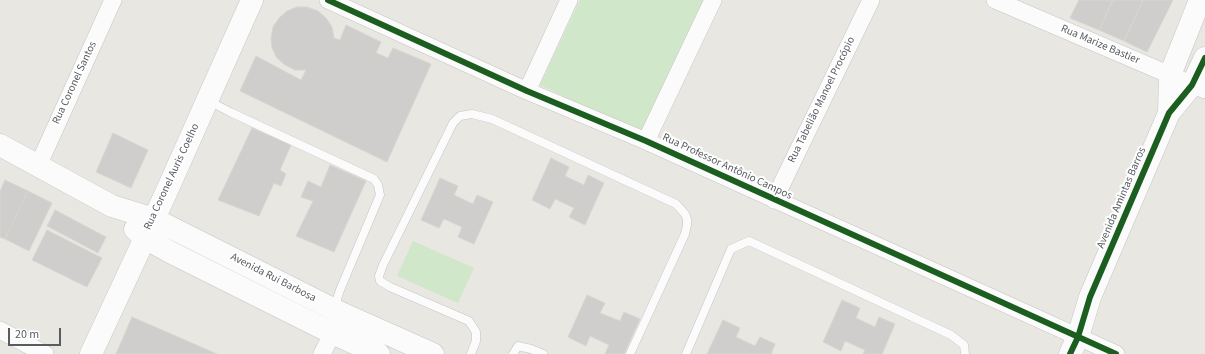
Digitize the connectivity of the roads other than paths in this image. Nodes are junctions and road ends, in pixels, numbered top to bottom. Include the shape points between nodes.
1 (113, 0) edge
2 (252, 0) edge
3 (328, 0) edge
4 (568, 0) edge
5 (713, 0) edge
6 (871, 0) edge
7 (995, 0) edge
8 (1200, 0) edge
9 (1205, 58) edge
10 (1170, 75) junction
11 (1199, 87) edge
12 (527, 91) junction
13 (208, 101) junction
14 (1169, 113) junction
15 (646, 141) junction
16 (0, 145) edge
17 (38, 166) junction
18 (774, 200) junction
19 (112, 206) junction
20 (154, 218) junction
21 (144, 238) junction
22 (337, 311) junction
23 (0, 330) edge
24 (332, 333) junction
25 (1071, 341) edge
26 (45, 354) edge
27 (91, 354) edge
28 (322, 354) edge
29 (379, 354) edge
30 (433, 354) edge
31 (471, 354) edge
32 (513, 354) edge
33 (543, 354) edge
34 (630, 354) edge
35 (686, 354) edge
36 (965, 354) edge
37 (1054, 354) edge
38 (1116, 354) edge

1 - 17 street, Rua Coronel Santos
2 - 13 main road, Rua Coronel Auris Coelho
3 - 12 street, Rua Professor Antônio Campos
4 - 12 street
5 - 15 street
6 - 18 street, Rua Tabelião Manoel Procópio
7 - 10 street, Rua Marize Bastier
8 - 10 main road, Avenida Amintas Barros
9 - 11 main road, Avenida Amintas Barros
10 - 11 street, Rua Marize Bastier
10 - 14 main road, Avenida Amintas Barros
11 - 14 main road, Avenida Amintas Barros
12 - 15 street, Rua Professor Antônio Campos
13 - 20 main road, Rua Coronel Auris Coelho
13 - 22 lane via 374,179 378,185 380,194 340,290
14 - 25 main road, Avenida Amintas Barros
15 - 18 street, Rua Professor Antônio Campos
16 - 17 main road, Avenida Rui Barbosa
17 - 19 main road, Avenida Rui Barbosa
18 - 25 street, Rua Professor Antônio Campos
19 - 20 main road, Avenida Rui Barbosa
19 - 21 main road, Avenida Rui Barbosa
20 - 21 main road, Rua Coronel Auris Coelho
20 - 22 main road, Avenida Rui Barbosa
21 - 24 main road, Avenida Rui Barbosa
21 - 27 main road, Rua Coronel Auris Coelho
22 - 24 street
22 - 30 main road, Avenida Rui Barbosa
23 - 26 street
24 - 28 street
24 - 29 main road, Avenida Rui Barbosa
25 - 37 main road, Avenida Amintas Barros
25 - 38 street, Rua Professor Antônio Campos
31 - 34 lane via 476,332 469,321 390,287 380,281 379,276 453,123 460,116 472,114 492,119 676,204 685,214 685,234
32 - 33 lane via 518,346 531,348
35 - 36 lane via 731,249 749,241 952,336 964,345

